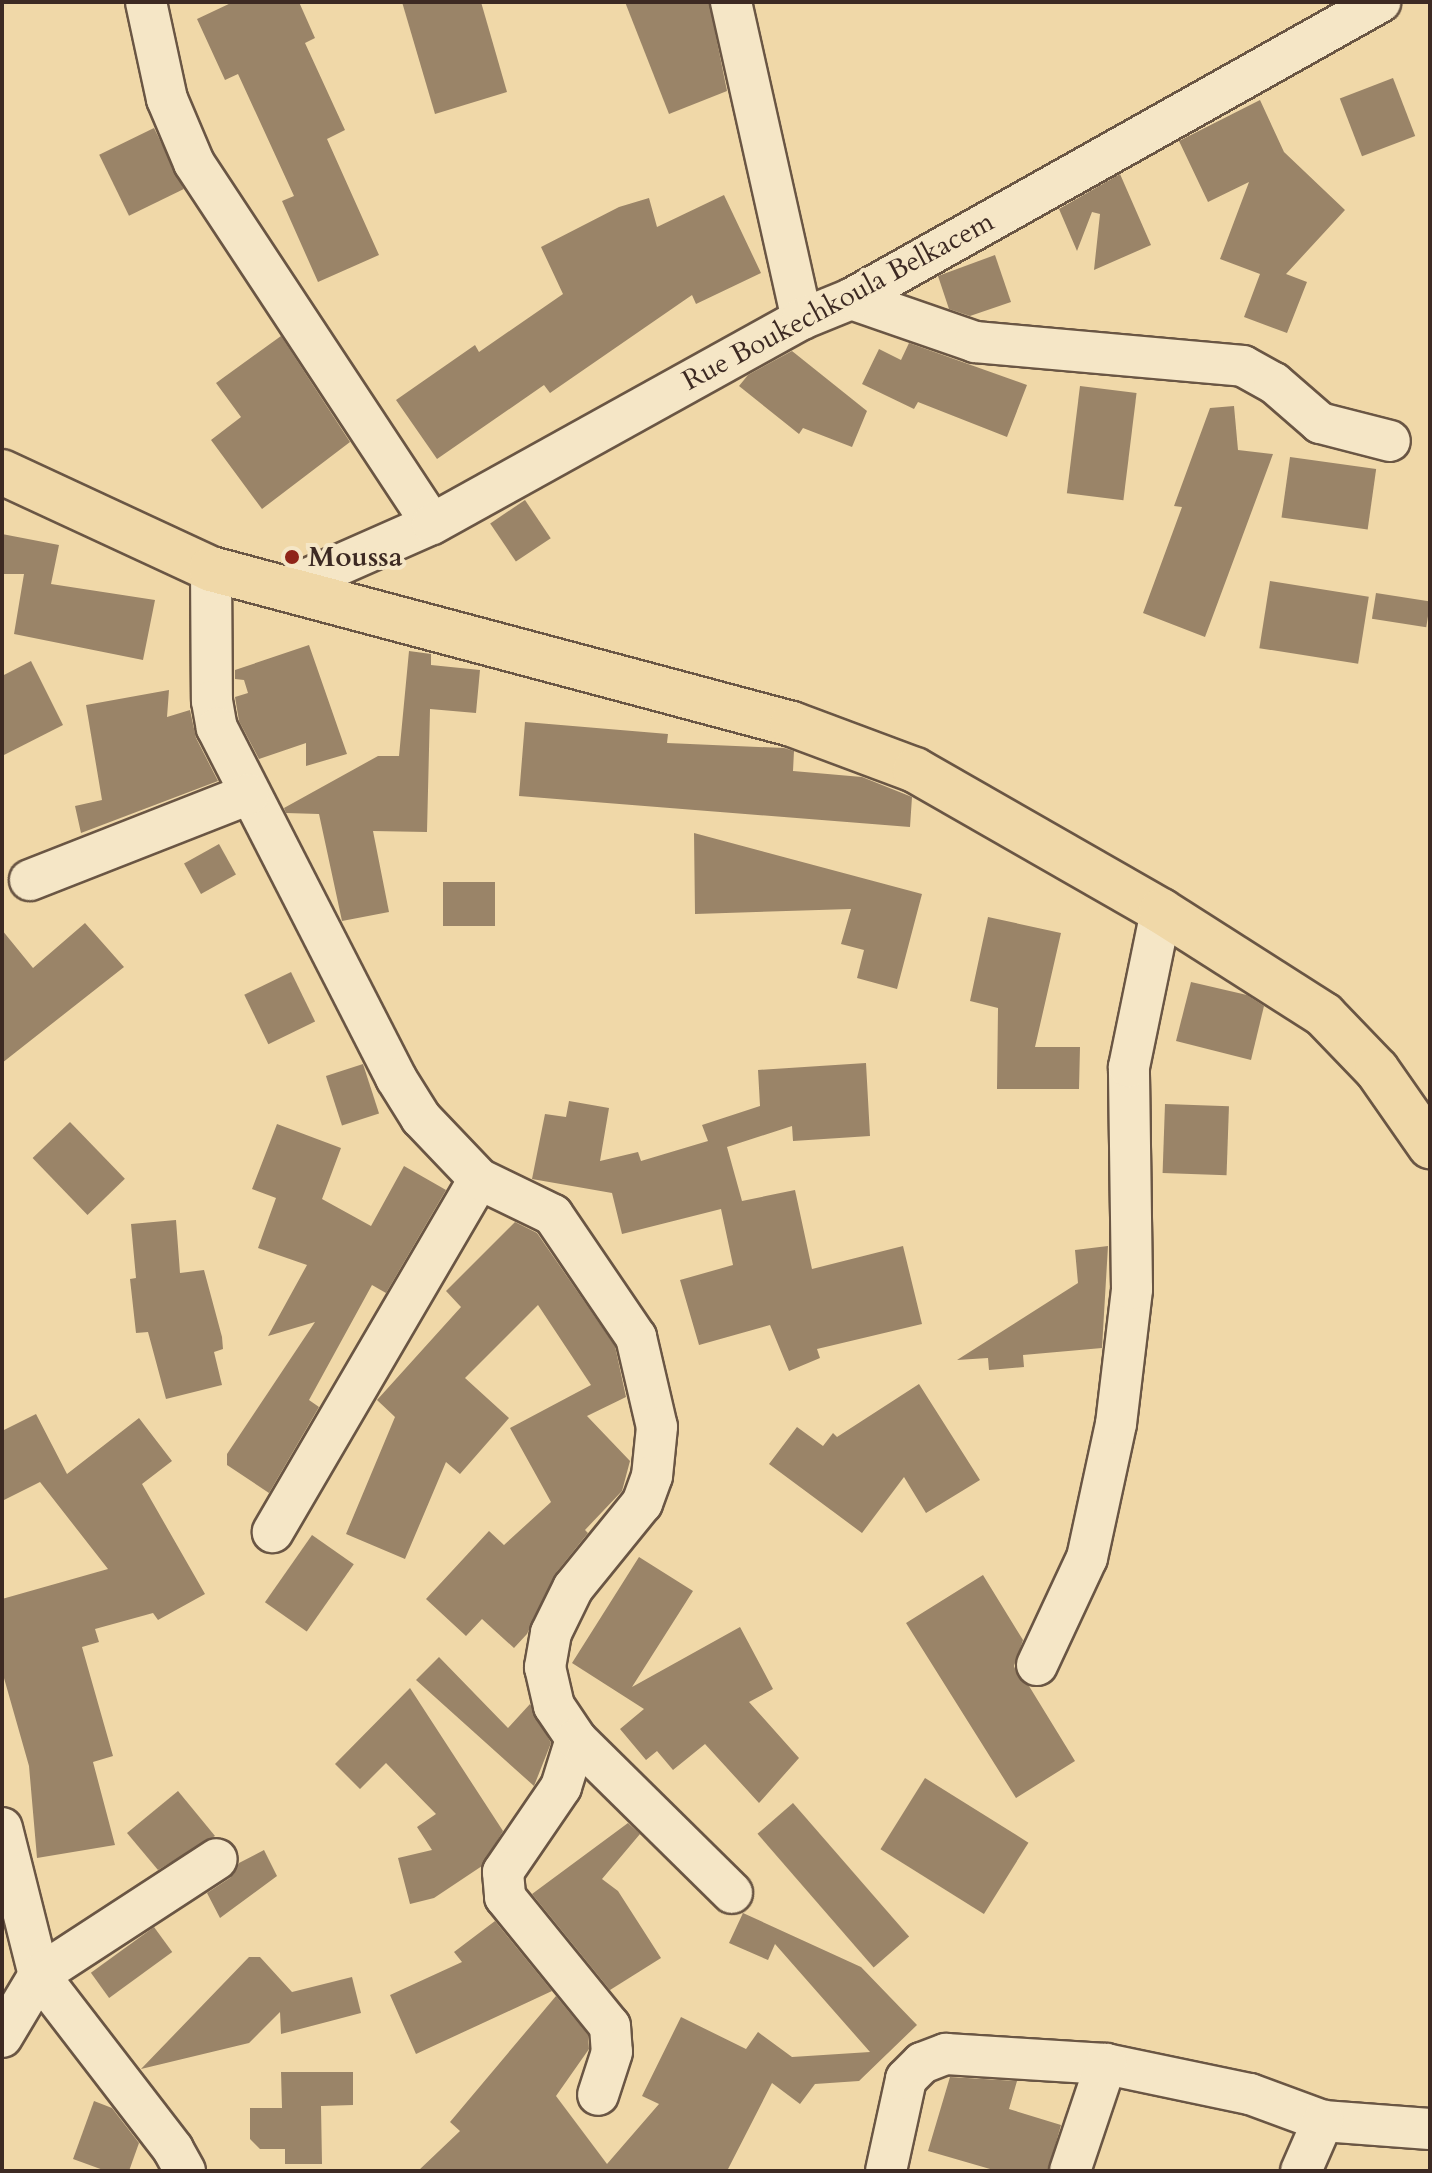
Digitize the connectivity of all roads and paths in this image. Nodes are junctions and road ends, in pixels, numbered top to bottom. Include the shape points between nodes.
1 (146, 2) edge
2 (731, 2) edge
3 (1380, 2) edge
4 (851, 299) junction
5 (802, 319) junction
6 (1390, 441) dead end
7 (2, 472) edge
8 (432, 524) junction
9 (211, 569) junction
10 (289, 587) junction
11 (249, 794) junction
12 (30, 880) dead end
13 (1161, 911) junction
14 (1430, 1146) edge
15 (479, 1179) junction
16 (273, 1532) dead end
17 (1037, 1665) dead end
18 (576, 1739) junction
19 (2, 1828) edge
20 (217, 1859) dead end
21 (732, 1893) dead end
22 (39, 1975) junction
23 (2, 2037) edge
24 (1106, 2064) junction
25 (598, 2095) dead end
26 (1323, 2121) junction
27 (1430, 2129) edge
28 (185, 2171) edge
29 (886, 2171) edge
30 (1070, 2171) edge
31 (1301, 2171) edge

1 - 8 street via 167,99 194,163
2 - 5 street
3 - 4 street, Rue Boukechkoula Belkacem
4 - 5 street, Rue Boukechkoula Belkacem
4 - 6 street via 975,342 1243,366 1274,383 1320,423
5 - 8 street, Rue Boukechkoula Belkacem
7 - 9 main road
8 - 10 street, Rue Boukechkoula Belkacem
9 - 10 main road
9 - 11 street via 212,701 217,728
10 - 13 main road via 792,724 915,770
11 - 12 street
11 - 15 street via 396,1078 421,1118
13 - 14 main road via 1324,1015 1377,1070
13 - 17 street via 1129,1067 1132,1289 1116,1424 1087,1558
15 - 16 street
15 - 18 street via 553,1215 636,1337 657,1427 652,1476 642,1503 573,1588 551,1633 548,1680 554,1706
18 - 21 street
18 - 25 street via 561,1787 503,1872 505,1897 610,2026 612,2052
19 - 22 street
20 - 22 street
22 - 23 street
22 - 28 street
24 - 26 street via 1250,2094
24 - 29 street via 946,2054 922,2063 906,2079
24 - 30 street
26 - 27 street
26 - 31 street

